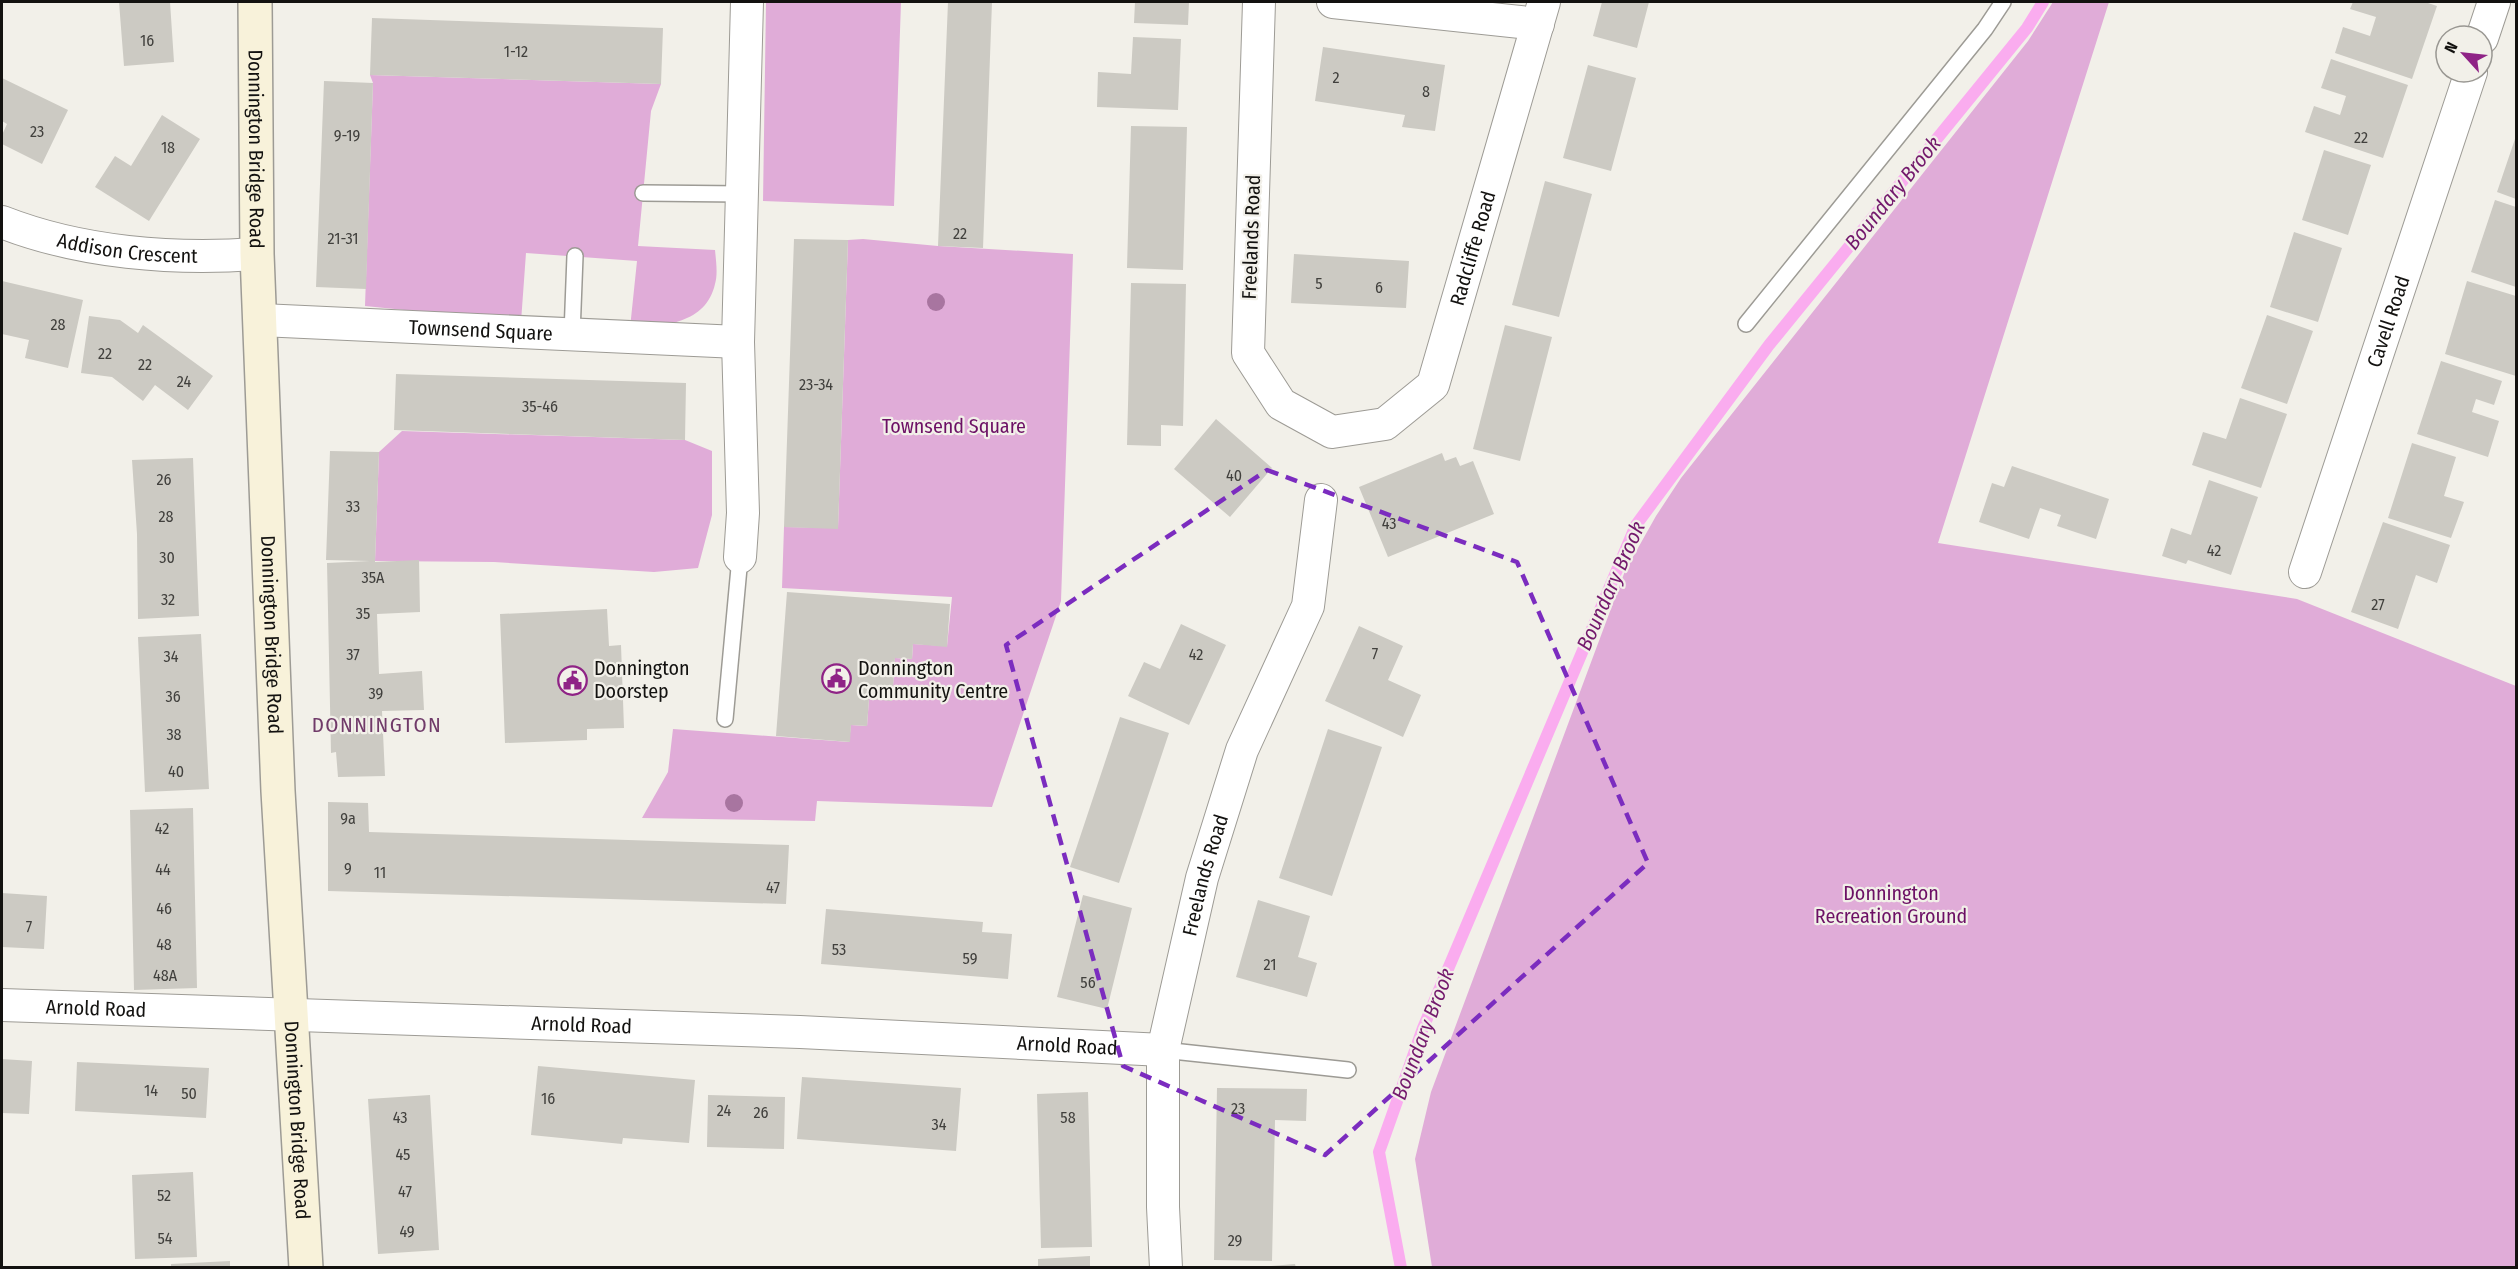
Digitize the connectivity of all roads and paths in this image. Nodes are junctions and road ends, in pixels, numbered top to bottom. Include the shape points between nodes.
1 (255, 2) edge
2 (747, 2) edge
3 (1258, 2) edge
4 (1333, 2) edge
5 (2003, 2) edge
6 (2494, 2) edge
7 (1541, 13) edge
8 (2487, 24) edge
9 (2467, 84) edge
10 (643, 193) dead end
11 (742, 194) junction
12 (2, 222) edge
13 (258, 254) junction
14 (575, 256) dead end
15 (261, 320) junction
16 (1746, 324) dead end
17 (572, 334) junction
18 (738, 342) junction
19 (1332, 432) joint
20 (1322, 500) dead end
21 (740, 557) joint
22 (2305, 572) dead end
23 (725, 719) dead end
24 (2, 1005) edge
25 (292, 1014) junction
26 (1164, 1050) junction
27 (1348, 1070) dead end
28 (306, 1268) edge
29 (1166, 1268) edge

1 - 13 main road, Donnington Bridge Road
2 - 11 street
3 - 19 street, Freelands Road via 1248,353 1281,404
4 - 7 street
5 - 16 lane
6 - 8 street
7 - 19 street, Radcliffe Road via 1433,385 1385,424
9 - 22 street, Cavell Road
10 - 11 lane
11 - 18 street
12 - 13 street, Addison Crescent via 37,236 152,255
13 - 15 main road, Donnington Bridge Road
14 - 17 lane
15 - 17 street, Townsend Square
15 - 25 main road, Donnington Bridge Road via 278,781
17 - 18 street, Townsend Square
18 - 21 street via 743,513
20 - 26 street, Freelands Road via 1308,606 1242,750 1203,878
21 - 23 lane
24 - 25 street, Arnold Road
25 - 26 street, Arnold Road
25 - 28 main road, Donnington Bridge Road
26 - 27 lane
26 - 29 street, Freelands Road

